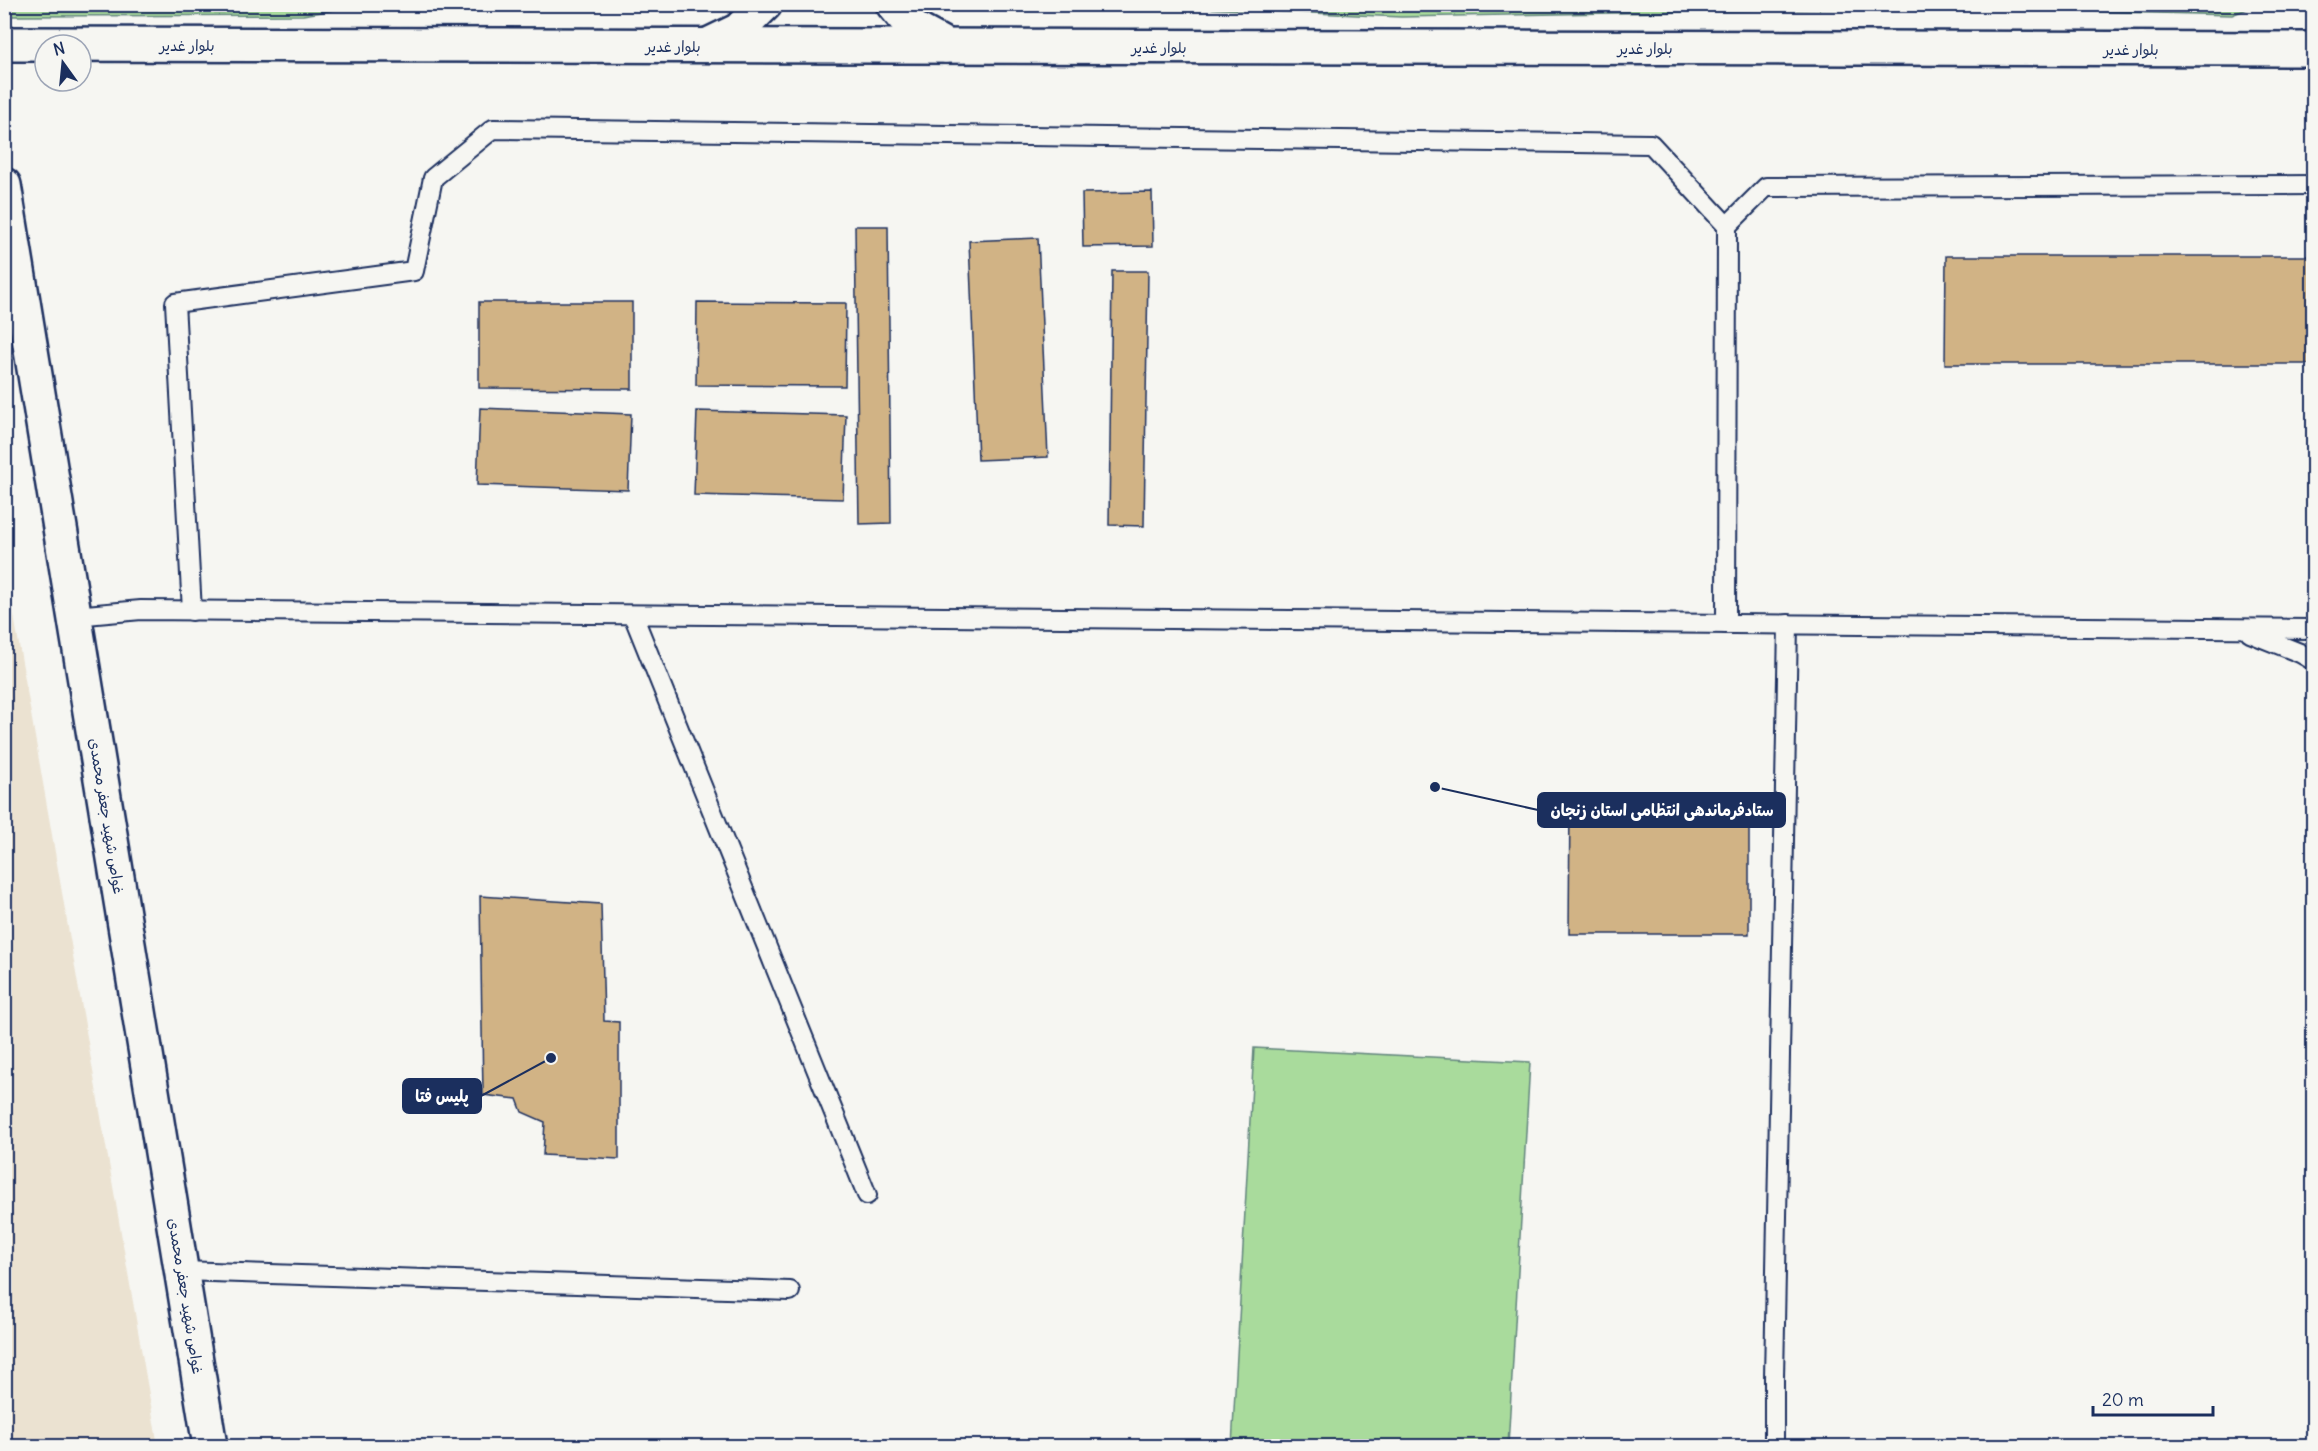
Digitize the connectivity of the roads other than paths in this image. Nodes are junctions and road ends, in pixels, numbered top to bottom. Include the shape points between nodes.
1 (765, 4) edge
2 (893, 4) edge
3 (4, 44) edge
4 (706, 46) junction
5 (946, 46) junction
6 (2313, 49) edge
7 (4, 185) edge
8 (2313, 185) edge
9 (1727, 226) junction
10 (192, 611) junction
11 (633, 615) junction
12 (75, 616) junction
13 (1726, 624) junction
14 (1788, 624) junction
15 (2238, 628) junction
16 (2313, 629) edge
17 (2313, 662) edge
18 (867, 1195) dead end
19 (182, 1271) junction
20 (790, 1291) dead end
21 (210, 1446) edge
22 (1776, 1446) edge

1 - 4 main road via 739,30
2 - 5 main road via 913,28
3 - 4 main road, بلوار غدیر
4 - 5 main road, بلوار غدیر
5 - 6 main road, بلوار غدیر
7 - 12 main road, غواص شهید جعفر محمدی
8 - 9 lane via 1766,187
9 - 10 lane via 1651,144 493,129 433,178 414,271 175,303
9 - 13 lane
10 - 11 lane
10 - 12 lane via 141,610
11 - 13 lane
11 - 18 lane
12 - 19 main road, غواص شهید جعفر محمدی
13 - 14 lane
14 - 15 lane
14 - 22 lane
15 - 16 lane
15 - 17 lane
19 - 20 lane
19 - 21 main road, غواص شهید جعفر محمدی

